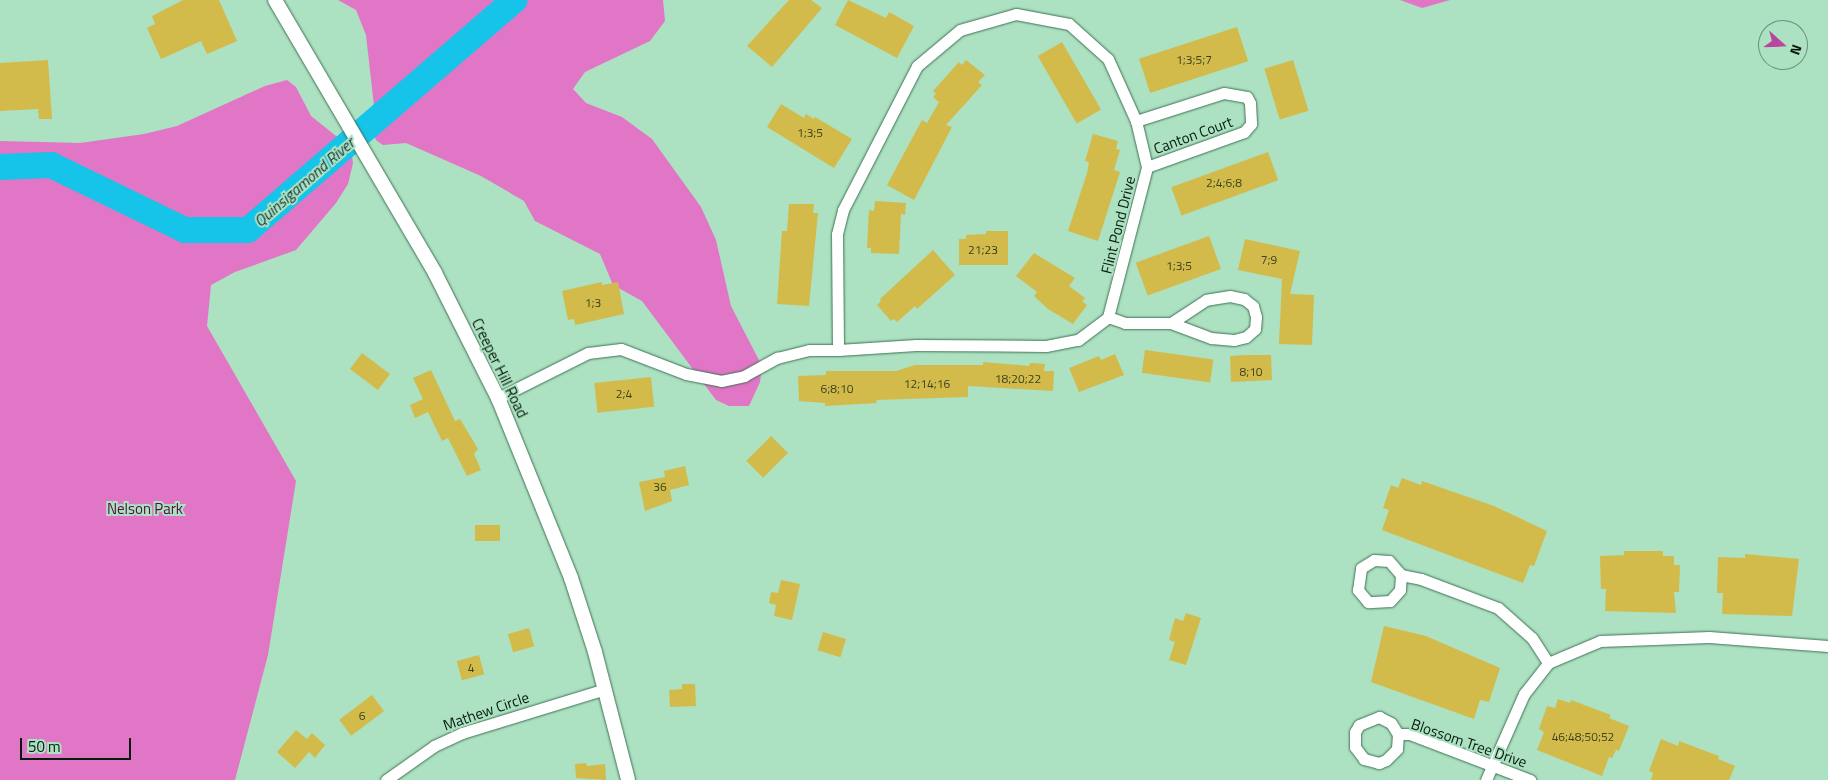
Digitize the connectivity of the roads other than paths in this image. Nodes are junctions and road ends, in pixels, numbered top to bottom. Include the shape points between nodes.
1 (275, 0) edge
2 (1136, 121) junction
3 (1147, 167) junction
4 (1108, 317) junction
5 (1171, 323) junction
6 (838, 350) junction
7 (498, 398) junction
8 (1401, 575) dead end
9 (1828, 646) edge
10 (1548, 662) junction
11 (605, 689) junction
12 (1398, 734) junction
13 (1493, 766) junction
14 (386, 780) edge
15 (628, 780) edge
16 (1486, 780) edge
17 (1530, 780) edge

1 - 7 street, Creeper Hill Road via 435,273
2 - 3 street, Flint Pond Drive
2 - 3 street, Canton Court via 1224,93 1247,97 1250,104 1251,124 1244,132
2 - 6 street, Flint Pond Drive via 1108,59 1069,24 1016,14 960,30 917,66 843,210 837,234
3 - 4 street, Flint Pond Drive
4 - 5 street via 1125,323
4 - 6 street via 1078,340 1048,346 916,344
5 - 5 street via 1211,338 1234,340 1246,337 1255,329 1256,317 1253,306 1244,299 1230,296 1206,300
6 - 7 street via 809,350 777,358 744,376 721,381 686,374 621,349 588,353
7 - 11 street, Creeper Hill Road via 560,548
8 - 10 street via 1422,579 1498,608 1532,638
9 - 10 street via 1709,636 1600,641
10 - 13 street via 1524,694
11 - 14 street, Mathew Circle via 462,732 434,746
11 - 15 street, Creeper Hill Road
12 - 12 street, Blossom Tree Drive via 1391,723 1372,718 1355,732 1355,747 1364,759 1371,762 1386,760 1397,749
12 - 13 street, Blossom Tree Drive via 1410,734
13 - 16 street
13 - 17 street, Blossom Tree Drive

